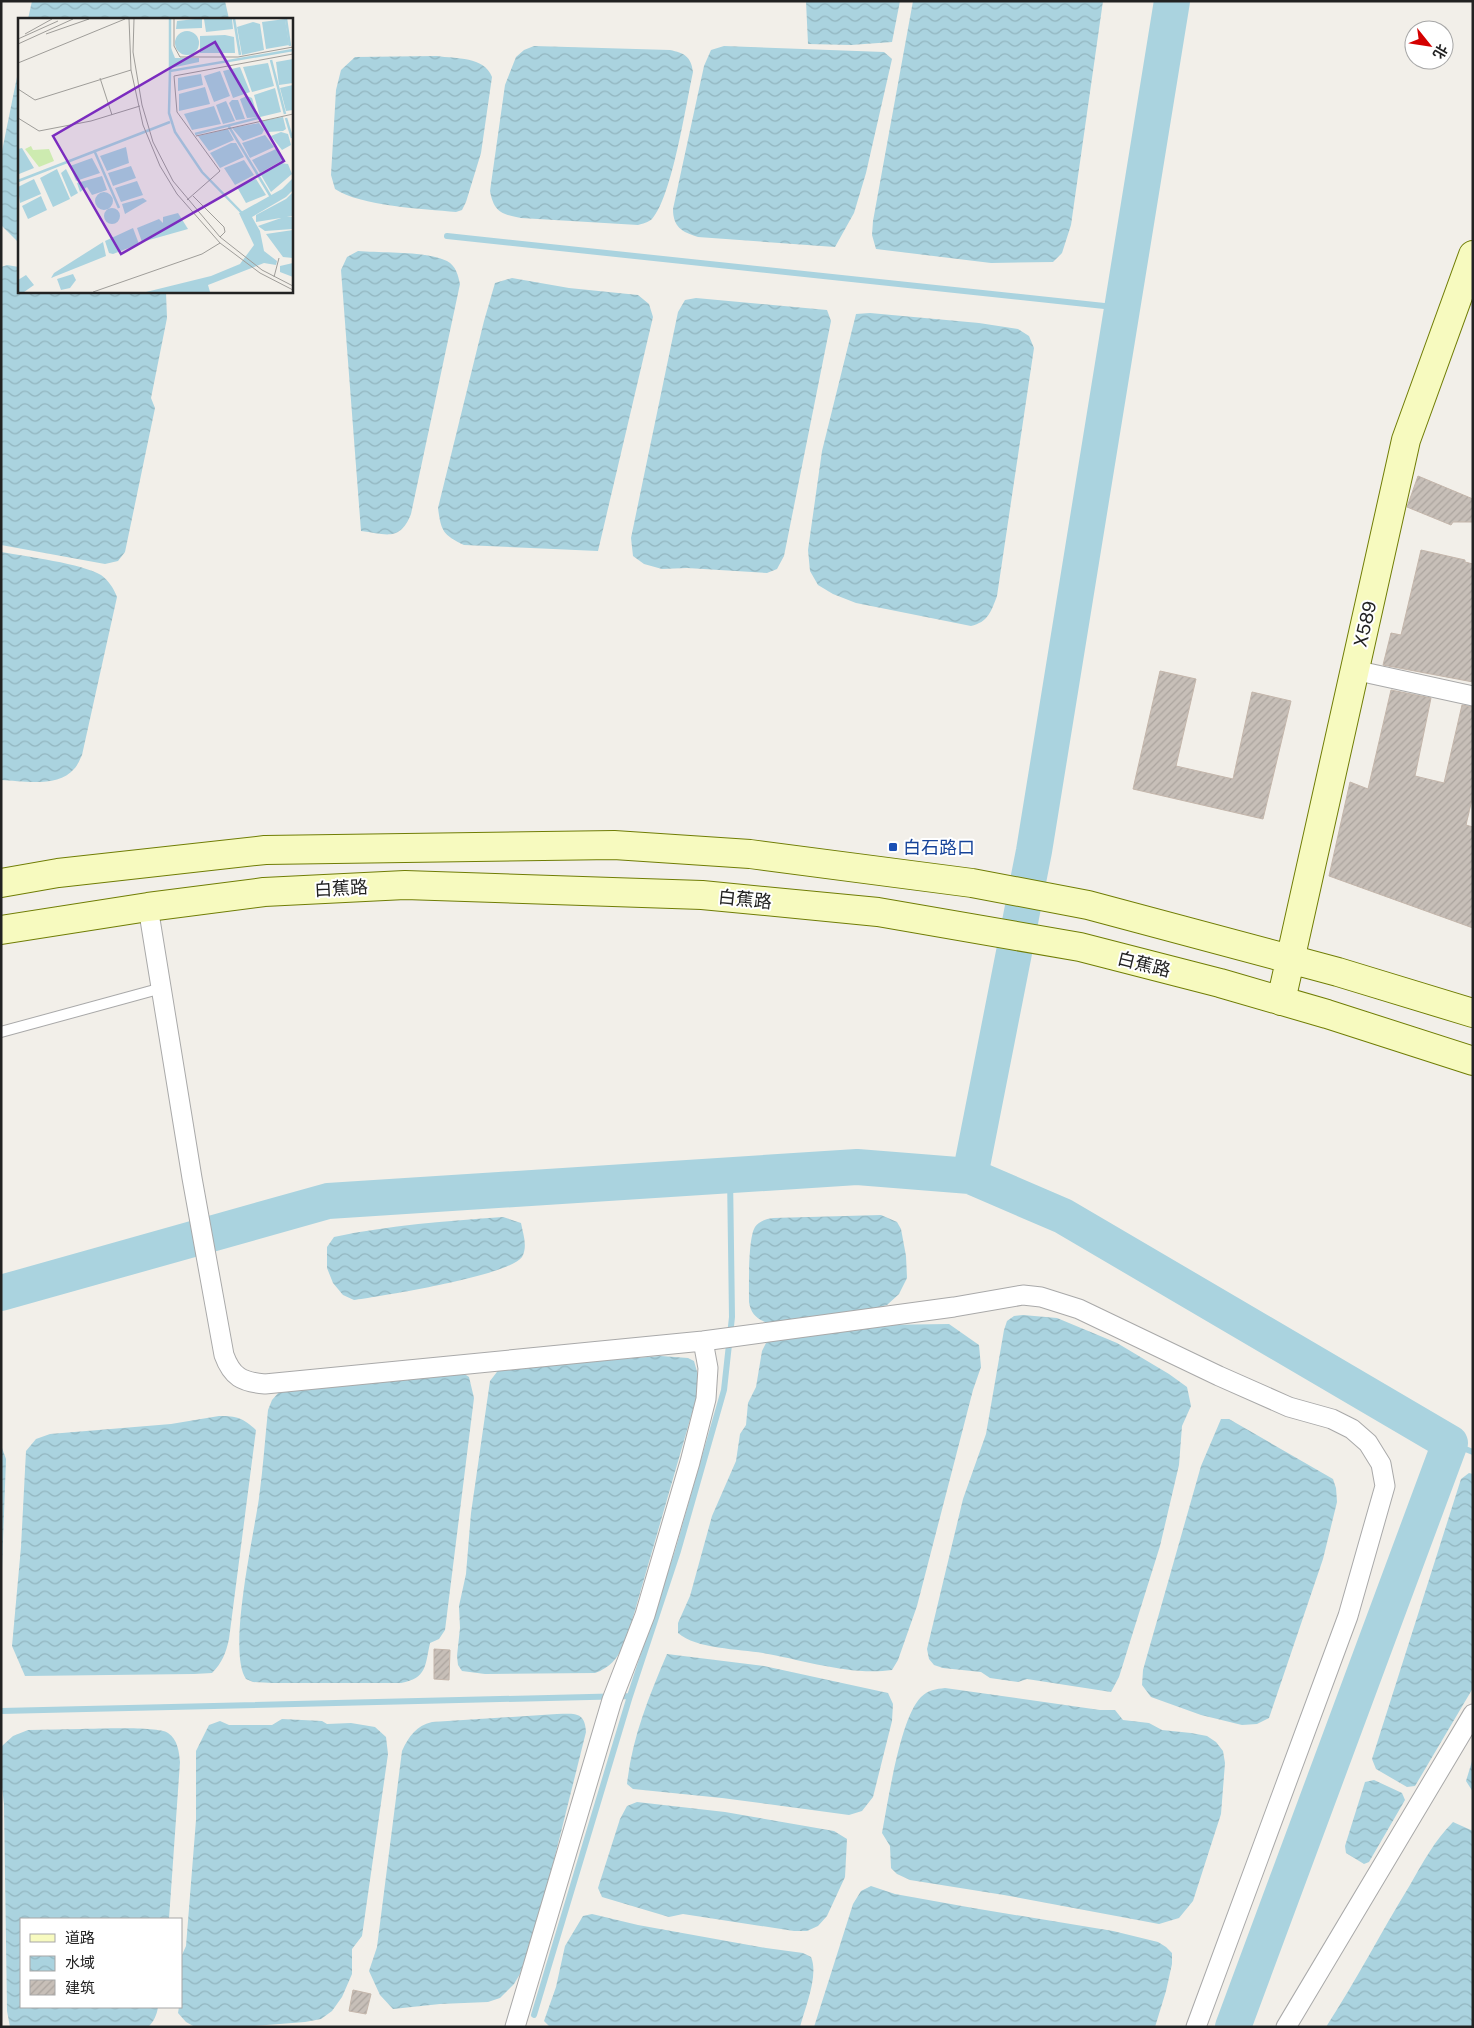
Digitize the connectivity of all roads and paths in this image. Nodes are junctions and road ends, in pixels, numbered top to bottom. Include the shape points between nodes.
1 (1473, 255) edge
2 (1354, 670) junction
3 (1473, 696) edge
4 (1, 883) edge
5 (148, 907) junction
6 (1, 930) edge
7 (1290, 959) junction
8 (162, 988) junction
9 (1281, 1001) junction
10 (1473, 1013) edge
11 (1, 1032) edge
12 (1473, 1060) edge
13 (710, 1340) junction
14 (1473, 1714) edge
15 (515, 2027) edge
16 (1196, 2027) edge
17 (1286, 2027) edge

1 - 2 main road, X589 / X589 via 1406,440
2 - 3 street
2 - 7 main road, X589 / X589
4 - 7 main road via 58,873 265,850 614,845 750,854 972,883 1088,904
5 - 6 main road, 白蕉路
5 - 8 street
5 - 9 main road, 白蕉路 via 264,892 405,885 702,895 878,912 1080,947
7 - 9 main road, X589 / X589
7 - 10 main road
8 - 11 lane
8 - 13 street via 224,1355 229,1369 239,1378 251,1383 274,1384
9 - 12 main road, 白蕉路
13 - 15 street via 706,1399 690,1462 644,1615 612,1700
13 - 16 street via 1023,1295 1042,1297 1079,1309 1289,1407 1332,1419 1352,1429 1368,1443 1381,1464 1385,1486 1348,1616
14 - 17 street

